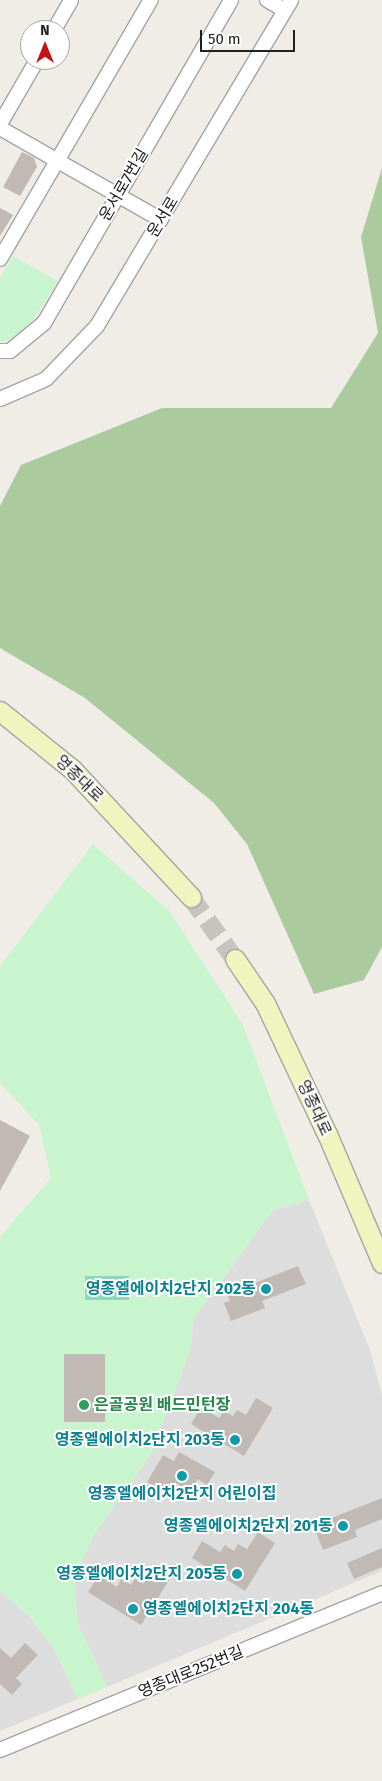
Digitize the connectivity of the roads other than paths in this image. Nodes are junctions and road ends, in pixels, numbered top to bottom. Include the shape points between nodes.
1 (71, 0) edge
2 (151, 0) edge
3 (231, 0) edge
4 (267, 0) edge
5 (287, 5) edge
6 (60, 20) edge
7 (31, 70) edge
8 (0, 124) edge
9 (0, 128) edge
10 (57, 161) junction
11 (118, 195) junction
12 (161, 220) junction
13 (0, 259) edge
14 (0, 351) edge
15 (0, 399) edge
16 (0, 711) edge
17 (191, 897) tunnel mouth
18 (235, 959) tunnel mouth
19 (382, 1263) edge
20 (382, 1594) edge
21 (0, 1750) edge

1 - 6 street
2 - 10 street
3 - 11 street, 운서로7번길
4 - 5 street
5 - 12 street, 운서로
7 - 8 street
9 - 10 street
10 - 11 street
10 - 13 street
11 - 12 street
11 - 14 street, 운서로7번길 via 44,323 10,351
12 - 15 street, 운서로 via 97,326 46,379
16 - 17 main road, 영종대로 via 72,769
18 - 19 main road, 영종대로 via 265,1003 328,1136
20 - 21 street, 영종대로252번길

